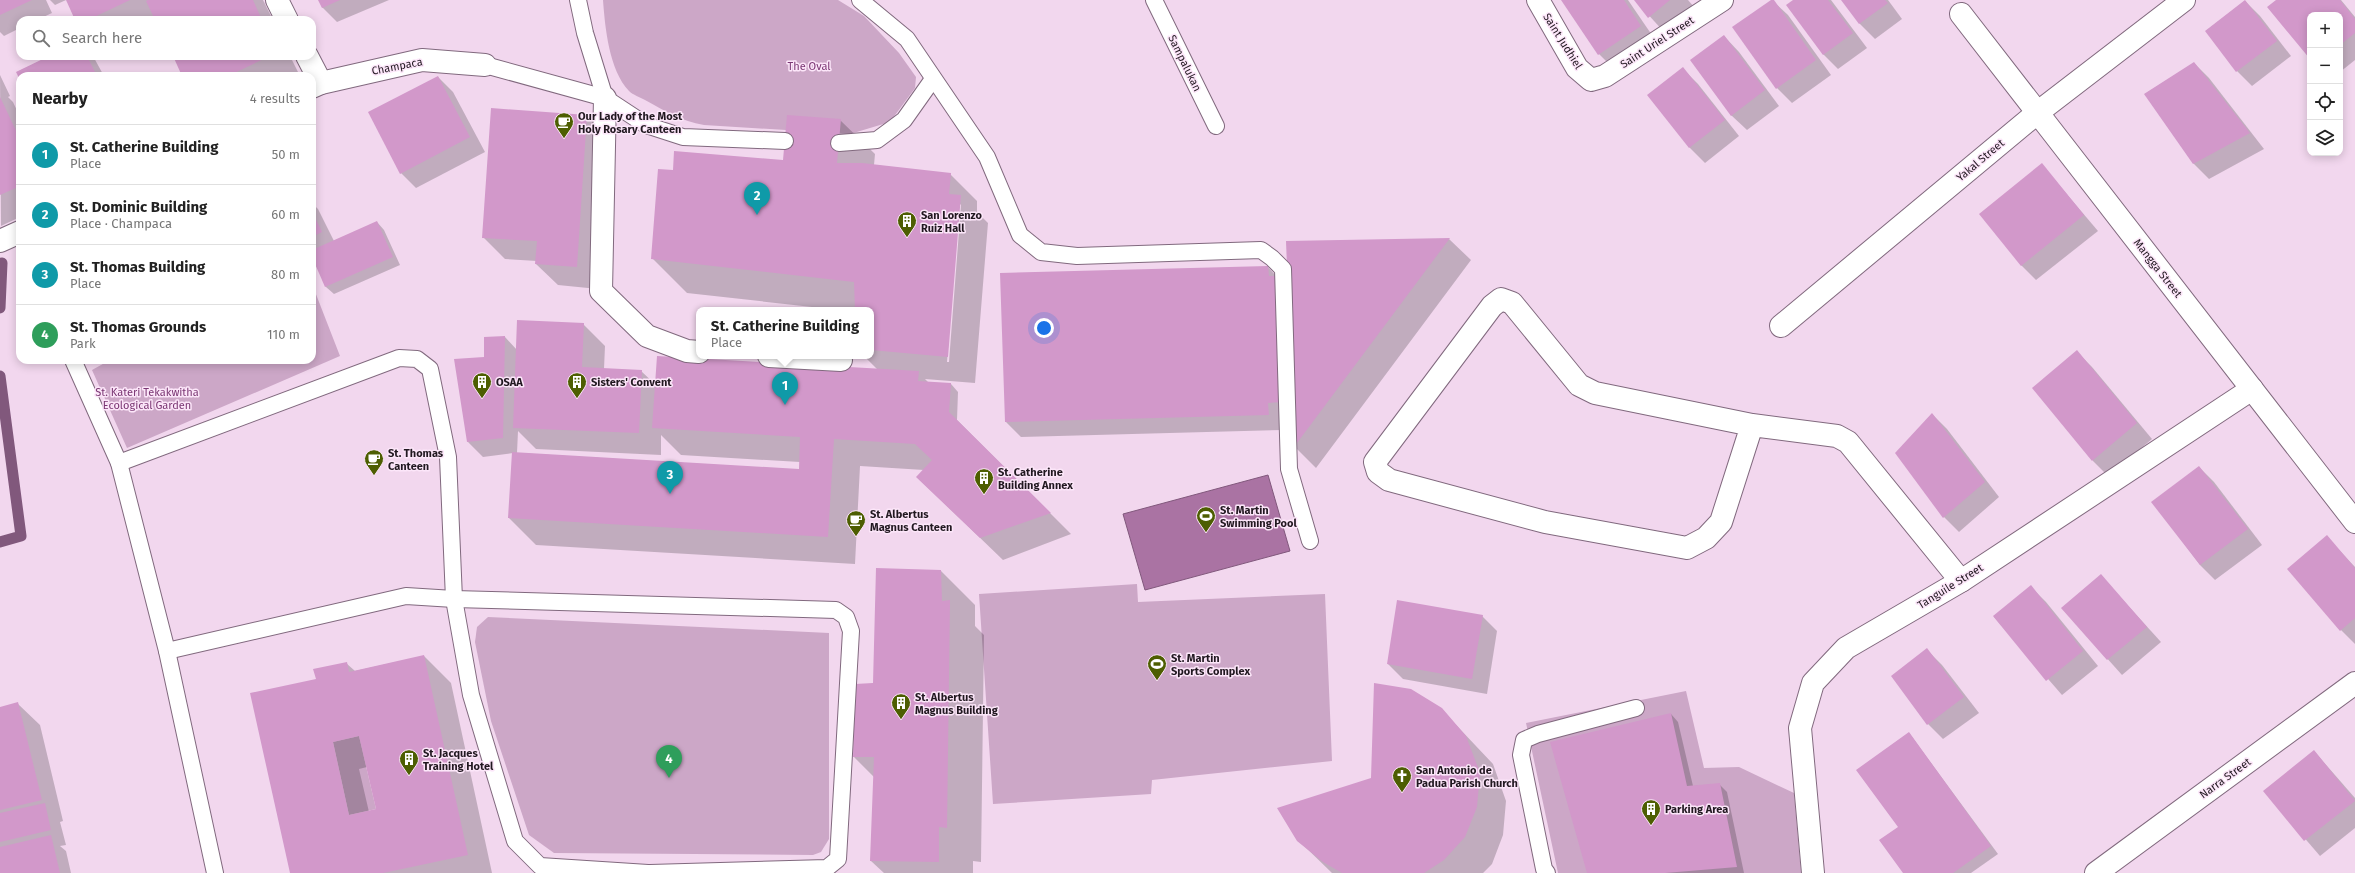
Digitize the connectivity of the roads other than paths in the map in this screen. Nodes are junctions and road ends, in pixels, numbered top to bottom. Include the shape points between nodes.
1 (277, 0) edge
2 (578, 0) edge
3 (860, 0) edge
4 (1154, 0) edge
5 (1538, 0) edge
6 (1722, 0) edge
7 (2184, 0) edge
8 (1961, 14) dead end
9 (285, 16) edge
10 (308, 60) edge
11 (485, 65) joint
12 (313, 72) edge
13 (933, 79) junction
14 (1591, 80) joint
15 (317, 85) edge
16 (606, 98) junction
17 (2038, 113) junction
18 (1216, 126) dead end
19 (784, 141) dead end
20 (839, 143) dead end
21 (1781, 326) dead end
22 (696, 352) edge
23 (823, 359) edge
24 (841, 360) dead end
25 (75, 364) edge
26 (2252, 389) junction
27 (1752, 425) junction
28 (119, 462) junction
29 (2355, 522) edge
30 (1310, 541) dead end
31 (1961, 581) junction
32 (454, 599) junction
33 (167, 651) junction
34 (2355, 683) edge
35 (1636, 708) dead end
36 (215, 873) edge
37 (649, 873) edge
38 (1547, 873) edge
39 (1813, 873) edge
40 (2096, 873) edge

1 - 9 street
2 - 16 lane via 585,33
3 - 13 lane via 907,39
4 - 18 lane, Sampalukan
5 - 14 street, Saint Judhiel via 1577,68
6 - 14 street, Saint Uriel Street via 1605,76
7 - 17 street, Yakal Street
8 - 17 street, Mangga Street
10 - 12 street
11 - 15 street, Champaca via 422,60
11 - 16 lane
13 - 20 lane via 904,120 877,140
13 - 30 lane via 987,157 1020,235 1042,252 1077,256 1261,250 1283,269 1289,469
16 - 19 lane via 646,125 683,137
16 - 22 street via 601,291 647,336 687,351
17 - 21 street, Yakal Street
17 - 26 street, Mangga Street
23 - 24 street
25 - 28 lane
26 - 29 street, Mangga Street
26 - 31 street, Tanguile Street
27 - 27 street via 1595,393 1579,385 1512,302 1501,299 1492,306 1375,462 1378,472 1389,480 1545,522 1687,548 1706,538 1721,522
27 - 31 street via 1837,436 1848,442
28 - 32 lane via 399,358 417,359 430,370 448,457
28 - 33 lane
31 - 39 street, Tanguile Street via 1846,648 1812,683 1800,728
32 - 33 lane via 406,596
32 - 37 lane via 471,695 515,841 540,866
32 - 37 lane via 836,610 846,618 851,631 838,859 827,868
33 - 36 lane
34 - 40 street, Narra Street
35 - 38 lane via 1524,740 1521,755 1544,869

